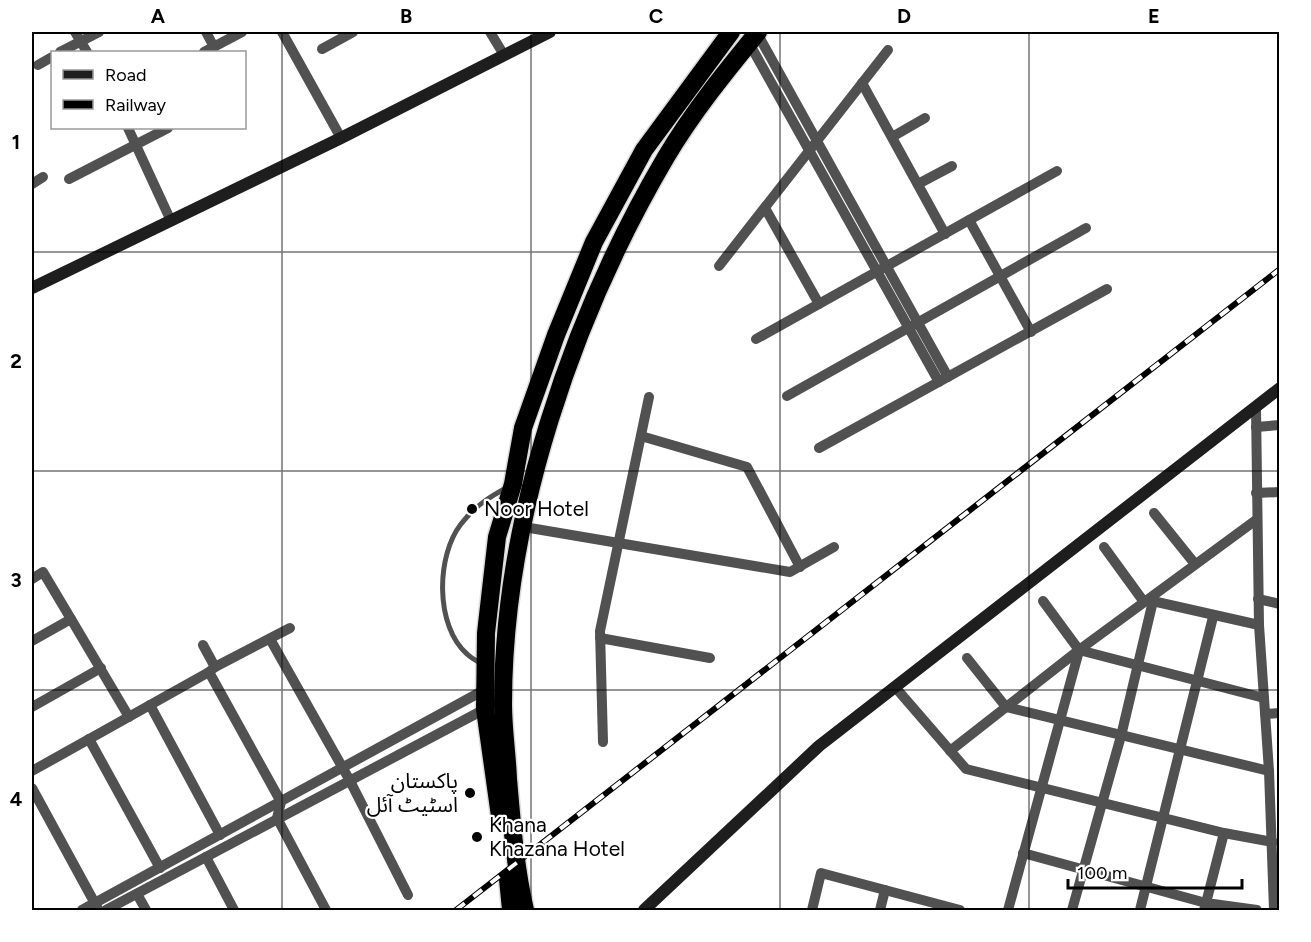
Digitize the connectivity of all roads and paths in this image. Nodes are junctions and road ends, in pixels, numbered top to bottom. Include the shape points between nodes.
1 (99, 32) edge
2 (206, 32) edge
3 (242, 32) edge
4 (282, 32) edge
5 (353, 32) edge
6 (490, 32) edge
7 (550, 32) edge
8 (732, 32) edge
9 (755, 36) edge
10 (78, 37) edge
11 (322, 49) dead end
12 (209, 50) edge
13 (888, 50) dead end
14 (61, 51) edge
15 (86, 51) edge
16 (504, 55) junction
17 (51, 58) edge
18 (38, 65) dead end
19 (862, 83) junction
20 (925, 118) dead end
21 (129, 129) edge
22 (166, 129) edge
23 (891, 137) junction
24 (341, 138) junction
25 (817, 141) junction
26 (137, 144) junction
27 (810, 150) junction
28 (952, 166) dead end
29 (1057, 171) dead end
30 (43, 177) dead end
31 (69, 179) dead end
32 (32, 184) edge
33 (918, 184) junction
34 (765, 208) junction
35 (969, 220) junction
36 (171, 221) junction
37 (1086, 228) dead end
38 (945, 234) junction
39 (719, 266) dead end
40 (882, 269) junction
41 (1000, 276) junction
42 (32, 288) edge
43 (1107, 290) dead end
44 (819, 304) junction
45 (913, 325) junction
46 (1031, 332) junction
47 (756, 339) dead end
48 (944, 380) junction
49 (1280, 388) edge
50 (787, 396) dead end
51 (649, 397) dead end
52 (1256, 407) junction
53 (1280, 425) edge
54 (1256, 427) junction
55 (641, 436) junction
56 (819, 448) dead end
57 (513, 484) junction
58 (1280, 492) edge
59 (1256, 494) junction
60 (1154, 513) dead end
61 (1256, 520) junction
62 (524, 527) junction
63 (619, 543) junction
64 (834, 547) dead end
65 (1104, 548) dead end
66 (1195, 564) junction
67 (800, 567) junction
68 (32, 579) edge
69 (1258, 599) junction
70 (1043, 601) dead end
71 (1148, 601) junction
72 (1280, 604) edge
73 (1213, 617) junction
74 (71, 619) junction
75 (1259, 626) junction
76 (290, 628) dead end
77 (600, 638) junction
78 (270, 639) junction
79 (32, 641) edge
80 (203, 645) dead end
81 (1079, 650) junction
82 (710, 658) dead end
83 (967, 658) dead end
84 (486, 666) junction
85 (1137, 667) junction
86 (101, 668) junction
87 (212, 669) junction
88 (1197, 682) junction
89 (894, 687) junction
90 (486, 689) junction
91 (1264, 698) junction
92 (150, 705) junction
93 (32, 707) edge
94 (1006, 707) junction
95 (485, 709) junction
96 (1280, 713) edge
97 (1265, 714) junction
98 (129, 717) junction
99 (1059, 719) junction
100 (1121, 736) junction
101 (89, 739) junction
102 (603, 742) dead end
103 (1181, 750) junction
104 (950, 751) junction
105 (343, 768) junction
106 (32, 771) edge
107 (1269, 771) junction
108 (349, 779) junction
109 (1040, 787) junction
110 (32, 788) edge
111 (281, 802) junction
112 (1101, 802) junction
113 (1163, 817) junction
114 (277, 818) junction
115 (1224, 833) junction
116 (220, 835) junction
117 (1275, 849) edge
118 (1023, 854) junction
119 (206, 856) junction
120 (160, 868) junction
121 (1082, 870) junction
122 (1146, 886) junction
123 (885, 890) junction
124 (137, 894) junction
125 (408, 896) dead end
126 (97, 907) edge
127 (1205, 907) edge
128 (948, 909) edge
129 (82, 910) edge
130 (106, 910) edge
131 (146, 910) edge
132 (234, 910) edge
133 (326, 910) edge
134 (511, 910) edge
135 (525, 910) edge
136 (644, 910) edge
137 (812, 910) edge
138 (880, 910) edge
139 (960, 910) edge
140 (1008, 910) edge
141 (1072, 910) edge
142 (1140, 910) edge
143 (1257, 910) edge
144 (1274, 910) edge

1 - 10 street
2 - 12 street
3 - 12 street
4 - 24 street
5 - 11 street
6 - 16 street
7 - 16 street
8 - 57 highway via 644,150 594,242 523,428
9 - 25 street
9 - 27 street
9 - 62 highway via 726,70 667,155 600,281 551,415
10 - 14 street
10 - 15 street
13 - 19 street
16 - 24 street
17 - 18 street
19 - 23 street
19 - 25 street
20 - 23 street
21 - 26 street
22 - 26 street
23 - 33 street
24 - 36 street
25 - 27 street
25 - 40 street
26 - 31 street
26 - 36 street
27 - 34 street
27 - 40 street
28 - 33 street
29 - 35 street
30 - 32 street
33 - 38 street
34 - 39 street
34 - 44 street
35 - 38 street
35 - 41 street
36 - 42 street
37 - 41 street
38 - 40 street
40 - 44 street
40 - 45 street
41 - 45 street
41 - 46 street
43 - 46 street
44 - 47 street
45 - 48 street
45 - 50 street
46 - 48 street
48 - 56 street
49 - 52 street
51 - 55 street
52 - 54 street
52 - 89 street
53 - 54 street
54 - 59 street
55 - 63 street
55 - 67 street via 747,467
57 - 84 highway via 497,537
57 - 84 lane via 483,500 459,525 445,556 441,590 448,624 466,653
58 - 59 street
59 - 61 street
60 - 66 street
61 - 66 street
61 - 69 street
62 - 63 street
62 - 135 highway via 508,615 503,705 514,865
63 - 67 street via 790,572
63 - 77 street
64 - 67 street
65 - 71 street
66 - 71 street
68 - 74 street via 43,572
69 - 72 street
69 - 75 street
70 - 81 street
71 - 73 street
71 - 81 street
71 - 85 street
73 - 75 street
73 - 88 street
74 - 79 street
74 - 86 street
75 - 91 street
76 - 78 street
77 - 82 street
77 - 102 street
78 - 87 street
78 - 105 street
80 - 87 street
81 - 85 street
81 - 94 street
81 - 99 street
83 - 94 street
84 - 90 highway
85 - 88 street
85 - 100 street
86 - 93 street
86 - 98 street
87 - 92 street
87 - 111 street
88 - 91 street
88 - 103 street
89 - 104 street
89 - 136 street via 819,746
90 - 95 highway
90 - 105 street
91 - 97 street
92 - 98 street
92 - 116 street
94 - 99 street
94 - 104 street
95 - 108 street
95 - 134 highway
96 - 97 street
97 - 107 street
98 - 101 street
99 - 100 street
99 - 109 street
100 - 103 street
100 - 112 street
101 - 106 street
101 - 120 street
103 - 107 street
103 - 113 street
104 - 109 street via 966,770
105 - 108 street
105 - 111 street
107 - 117 street
108 - 114 street
108 - 125 street
109 - 112 street
109 - 118 street
110 - 126 street
111 - 114 street
111 - 116 street
112 - 113 street
112 - 121 street
113 - 115 street
113 - 122 street
114 - 119 street
114 - 133 street
115 - 117 street
115 - 127 street
116 - 120 street
117 - 144 street
118 - 121 street
118 - 140 street
119 - 124 street
119 - 132 street
120 - 126 street
121 - 122 street
121 - 141 street
122 - 127 street
122 - 142 street
123 - 128 street
123 - 137 street via 821,873
123 - 138 street
124 - 130 street
124 - 131 street
126 - 129 street
127 - 143 street
128 - 139 street

